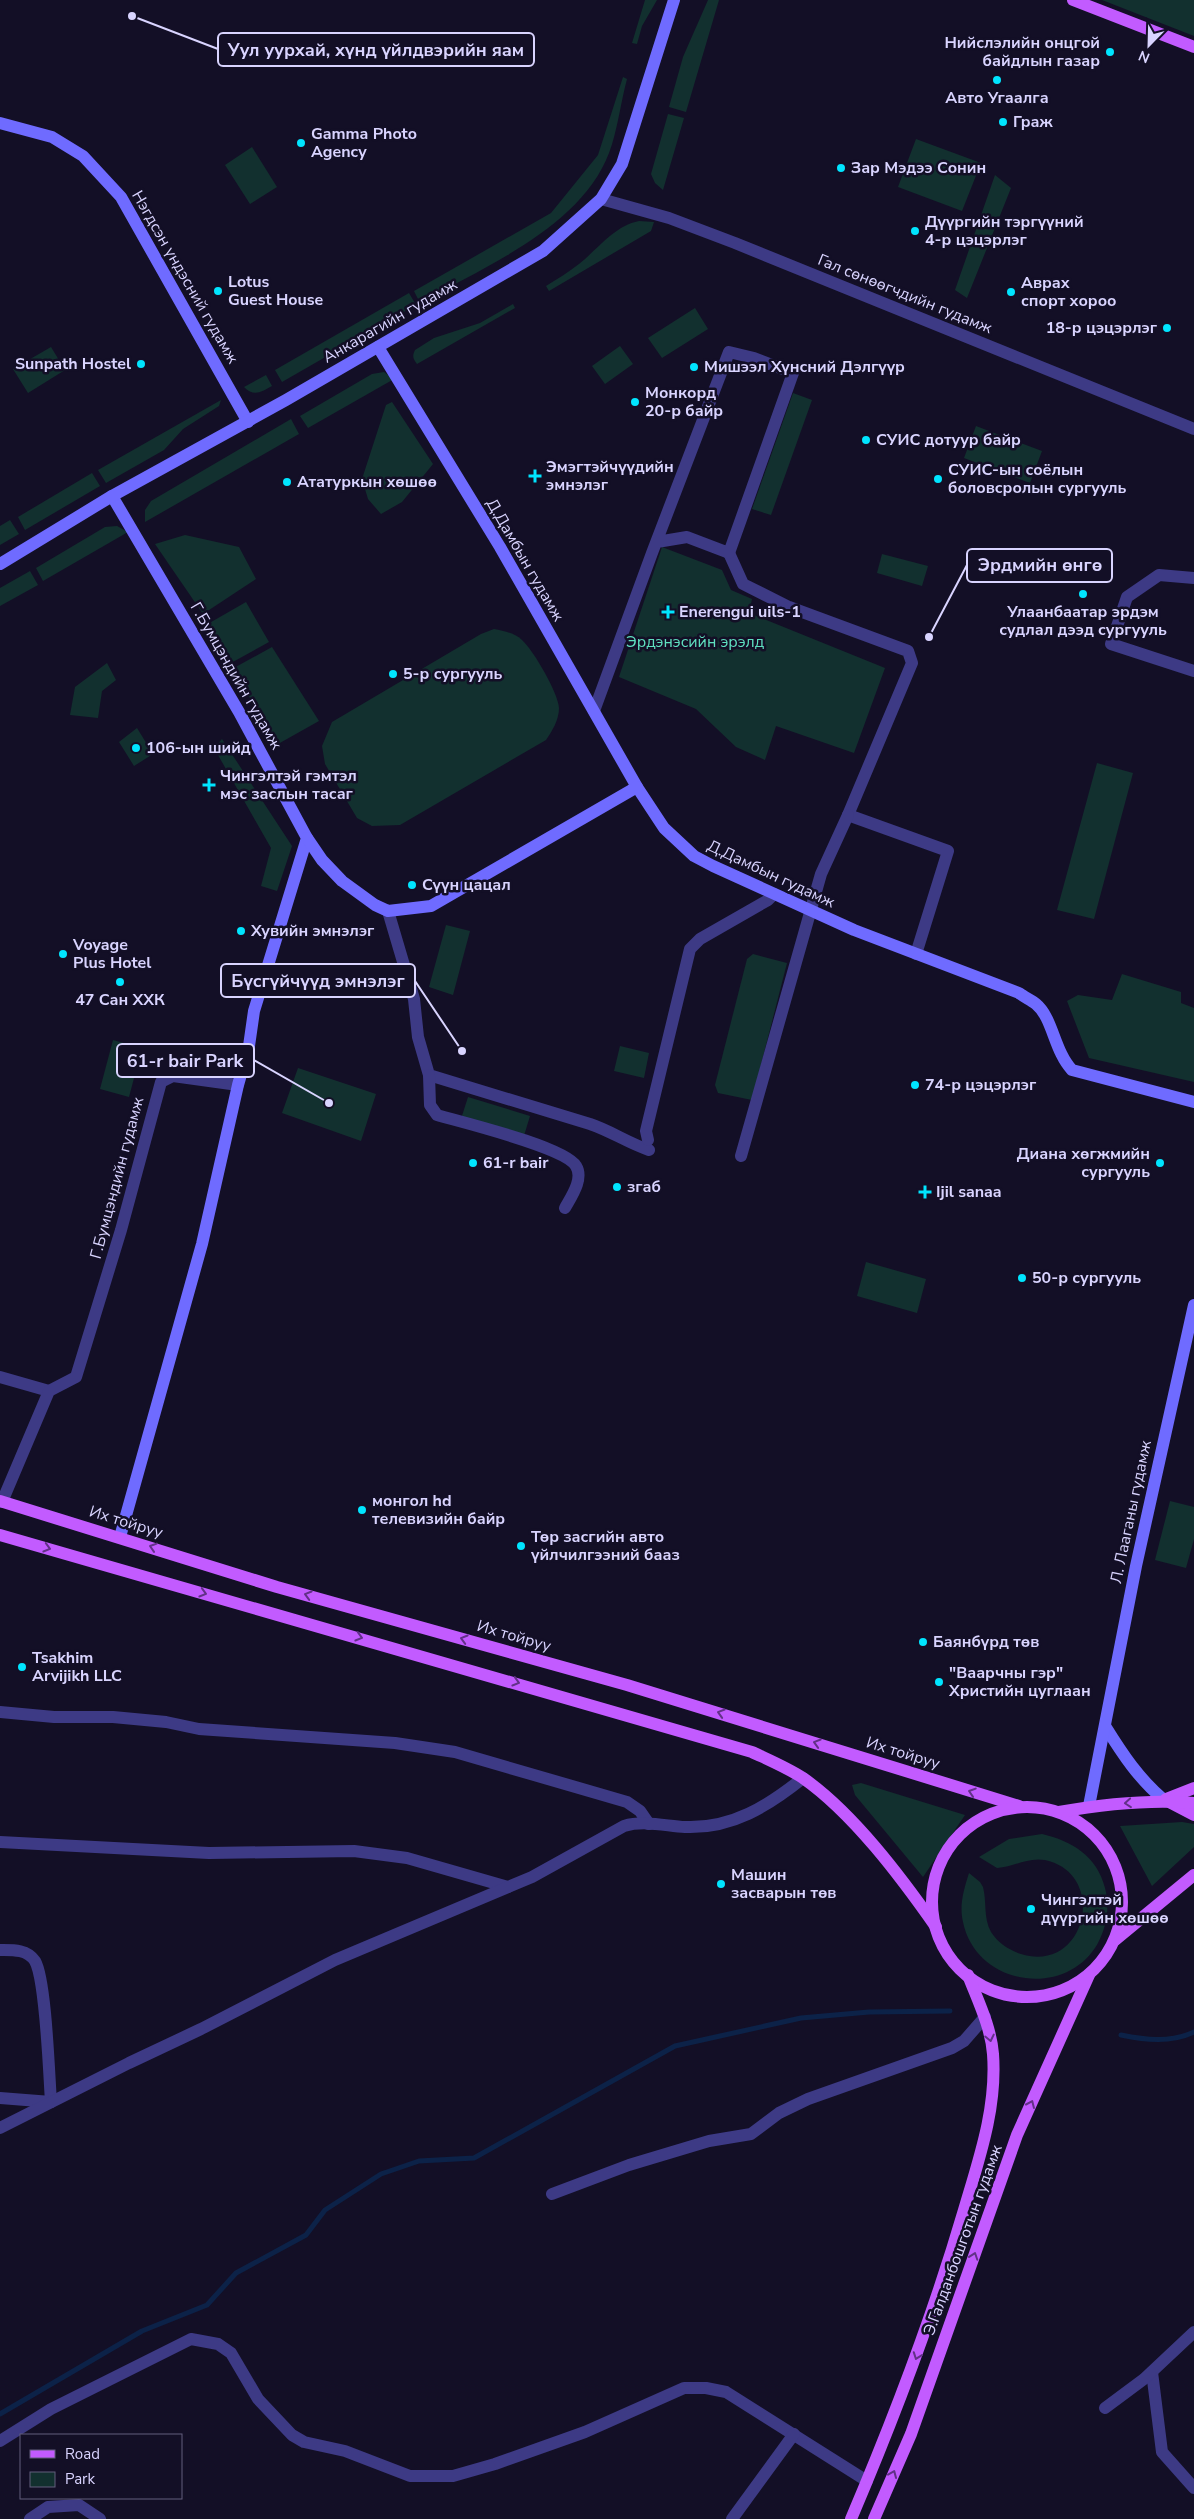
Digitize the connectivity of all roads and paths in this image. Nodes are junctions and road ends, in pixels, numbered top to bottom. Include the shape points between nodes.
1 (674, 0) edge
2 (1073, 0) edge
3 (1194, 47) edge
4 (0, 123) edge
5 (601, 199) junction
6 (378, 347) junction
7 (248, 422) junction
8 (1194, 429) edge
9 (112, 496) junction
10 (657, 542) junction
11 (729, 553) junction
12 (0, 564) edge
13 (1194, 578) edge
14 (1194, 671) edge
15 (594, 711) junction
16 (637, 788) junction
17 (848, 815) junction
18 (307, 838) junction
19 (774, 894) junction
20 (812, 911) junction
21 (388, 912) junction
22 (916, 954) junction
23 (429, 1075) junction
24 (238, 1085) junction
25 (1194, 1102) edge
26 (741, 1156) dead end
27 (565, 1208) dead end
28 (1194, 1305) edge
29 (0, 1377) edge
30 (49, 1391) junction
31 (1, 1501) edge
32 (0, 1535) edge
33 (120, 1537) junction
34 (0, 1712) edge
35 (1105, 1726) junction
36 (803, 1778) junction
37 (1194, 1788) edge
38 (1164, 1800) junction
39 (1194, 1803) edge
40 (1019, 1806) junction
41 (1089, 1806) junction
42 (1059, 1812) junction
43 (1194, 1815) edge
44 (649, 1824) junction
45 (0, 1842) edge
46 (1194, 1875) edge
47 (508, 1887) junction
48 (936, 1927) junction
49 (1115, 1940) junction
50 (0, 1950) edge
51 (968, 1975) junction
52 (1089, 1975) junction
53 (985, 2017) junction
54 (0, 2098) edge
55 (51, 2102) junction
56 (0, 2128) edge
57 (552, 2194) dead end
58 (1194, 2332) edge
59 (1152, 2372) junction
60 (1105, 2408) dead end
61 (794, 2434) junction
62 (0, 2441) edge
63 (867, 2481) junction
64 (1194, 2488) edge
65 (30, 2519) edge
66 (100, 2519) edge
67 (732, 2519) edge
68 (851, 2519) edge
69 (874, 2519) edge

1 - 5 street, Анкарагийн гудамж via 622,164
2 - 3 main road
4 - 7 street, Нэгдсэн үндэсний гудамж via 52,138 83,156 121,197
5 - 6 street, Анкарагийн гудамж via 543,251
5 - 8 street, Гал сөнөөгчдийн гудамж via 669,218 735,242
6 - 7 street, Анкарагийн гудамж
6 - 15 street, Д.Дамбын гудамж via 500,547
7 - 9 street, Анкарагийн гудамж
9 - 12 street, Анкарагийн гудамж
9 - 18 street, Г.Бумцэндийн гудамж via 240,712
10 - 11 street via 687,538
10 - 11 street via 729,352 794,374
10 - 15 street
11 - 17 street via 743,584 788,607 908,651 912,663
13 - 14 street via 1159,575 1127,597 1111,644
15 - 16 street, Д.Дамбын гудамж
16 - 19 street, Д.Дамбын гудамж via 664,828 694,856
16 - 21 street via 431,906
17 - 20 street via 822,874
17 - 22 street via 948,851
18 - 21 street, Г.Бумцэндийн гудамж via 342,881
18 - 24 street via 254,1011 249,1046
19 - 20 street, Д.Дамбын гудамж
19 - 23 street via 700,939 690,949 646,1131 649,1145 629,1144 605,1129
20 - 22 street, Д.Дамбын гудамж
20 - 26 street
21 - 23 street via 414,999 418,1037
22 - 25 street, Д.Дамбын гудамж via 1019,993 1037,1004 1062,1059 1072,1070
23 - 27 street via 432,1112 540,1146 576,1164 579,1173 577,1186
24 - 30 street, Г.Бумцэндийн гудамж via 173,1076 161,1082 121,1230 76,1377
24 - 33 street via 202,1244
28 - 35 street, Л. Лааганы гудамж via 1136,1566
29 - 30 street
30 - 31 street
31 - 33 main road, Их тойруу
32 -> 36 main road via 752,1752
40 -> 33 main road, Их тойруу via 656,1694 277,1587
34 - 44 street via 54,1718 166,1722 199,1729 395,1743 455,1752 626,1802 640,1811
35 - 38 street via 1130,1766
35 - 41 street, Л. Лааганы гудамж
36 - 44 street via 765,1806 726,1823 694,1827
36 - 48 main road via 853,1822 909,1888
37 - 38 main road
38 - 39 main road
38 -> 41 main road
38 - 43 main road
40 - 42 main road via 1036,1806
40 - 48 main road via 992,1813 968,1827 949,1847 937,1872 932,1899
41 - 42 main road
42 - 49 main road via 1086,1827 1108,1850 1120,1878 1122,1894 1123,1910
44 - 47 street via 624,1826
45 - 47 street via 209,1853 354,1851 407,1858
46 - 49 main road
47 - 55 street via 335,1960 202,2030
48 - 51 main road via 948,1954
49 - 52 main road
50 - 55 street via 22,1950 34,1960 41,1981
51 - 52 main road via 986,1987 1028,1996 1050,1994
51 - 53 main road, Э.Галданбошготын гудамж
69 -> 52 main road, Э.Галданбошготын гудамж via 911,2434 1017,2135
53 - 57 street via 964,2041 952,2048 808,2099 779,2112 751,2134 709,2141 629,2165
53 -> 63 main road, Э.Галданбошготын гудамж via 993,2054 993,2090 987,2132 940,2294
54 - 55 street
55 - 56 street
58 - 59 street
59 - 60 street
59 - 64 street via 1162,2452
61 - 62 street via 726,2392 684,2388 585,2432 495,2464 453,2476 410,2476 345,2452 304,2442 292,2435 258,2399 231,2353 218,2344 192,2339 51,2409
61 - 63 street
61 - 67 street
63 - 68 main road, Э.Галданбошготын гудамж
65 - 66 street via 48,2507 79,2505

